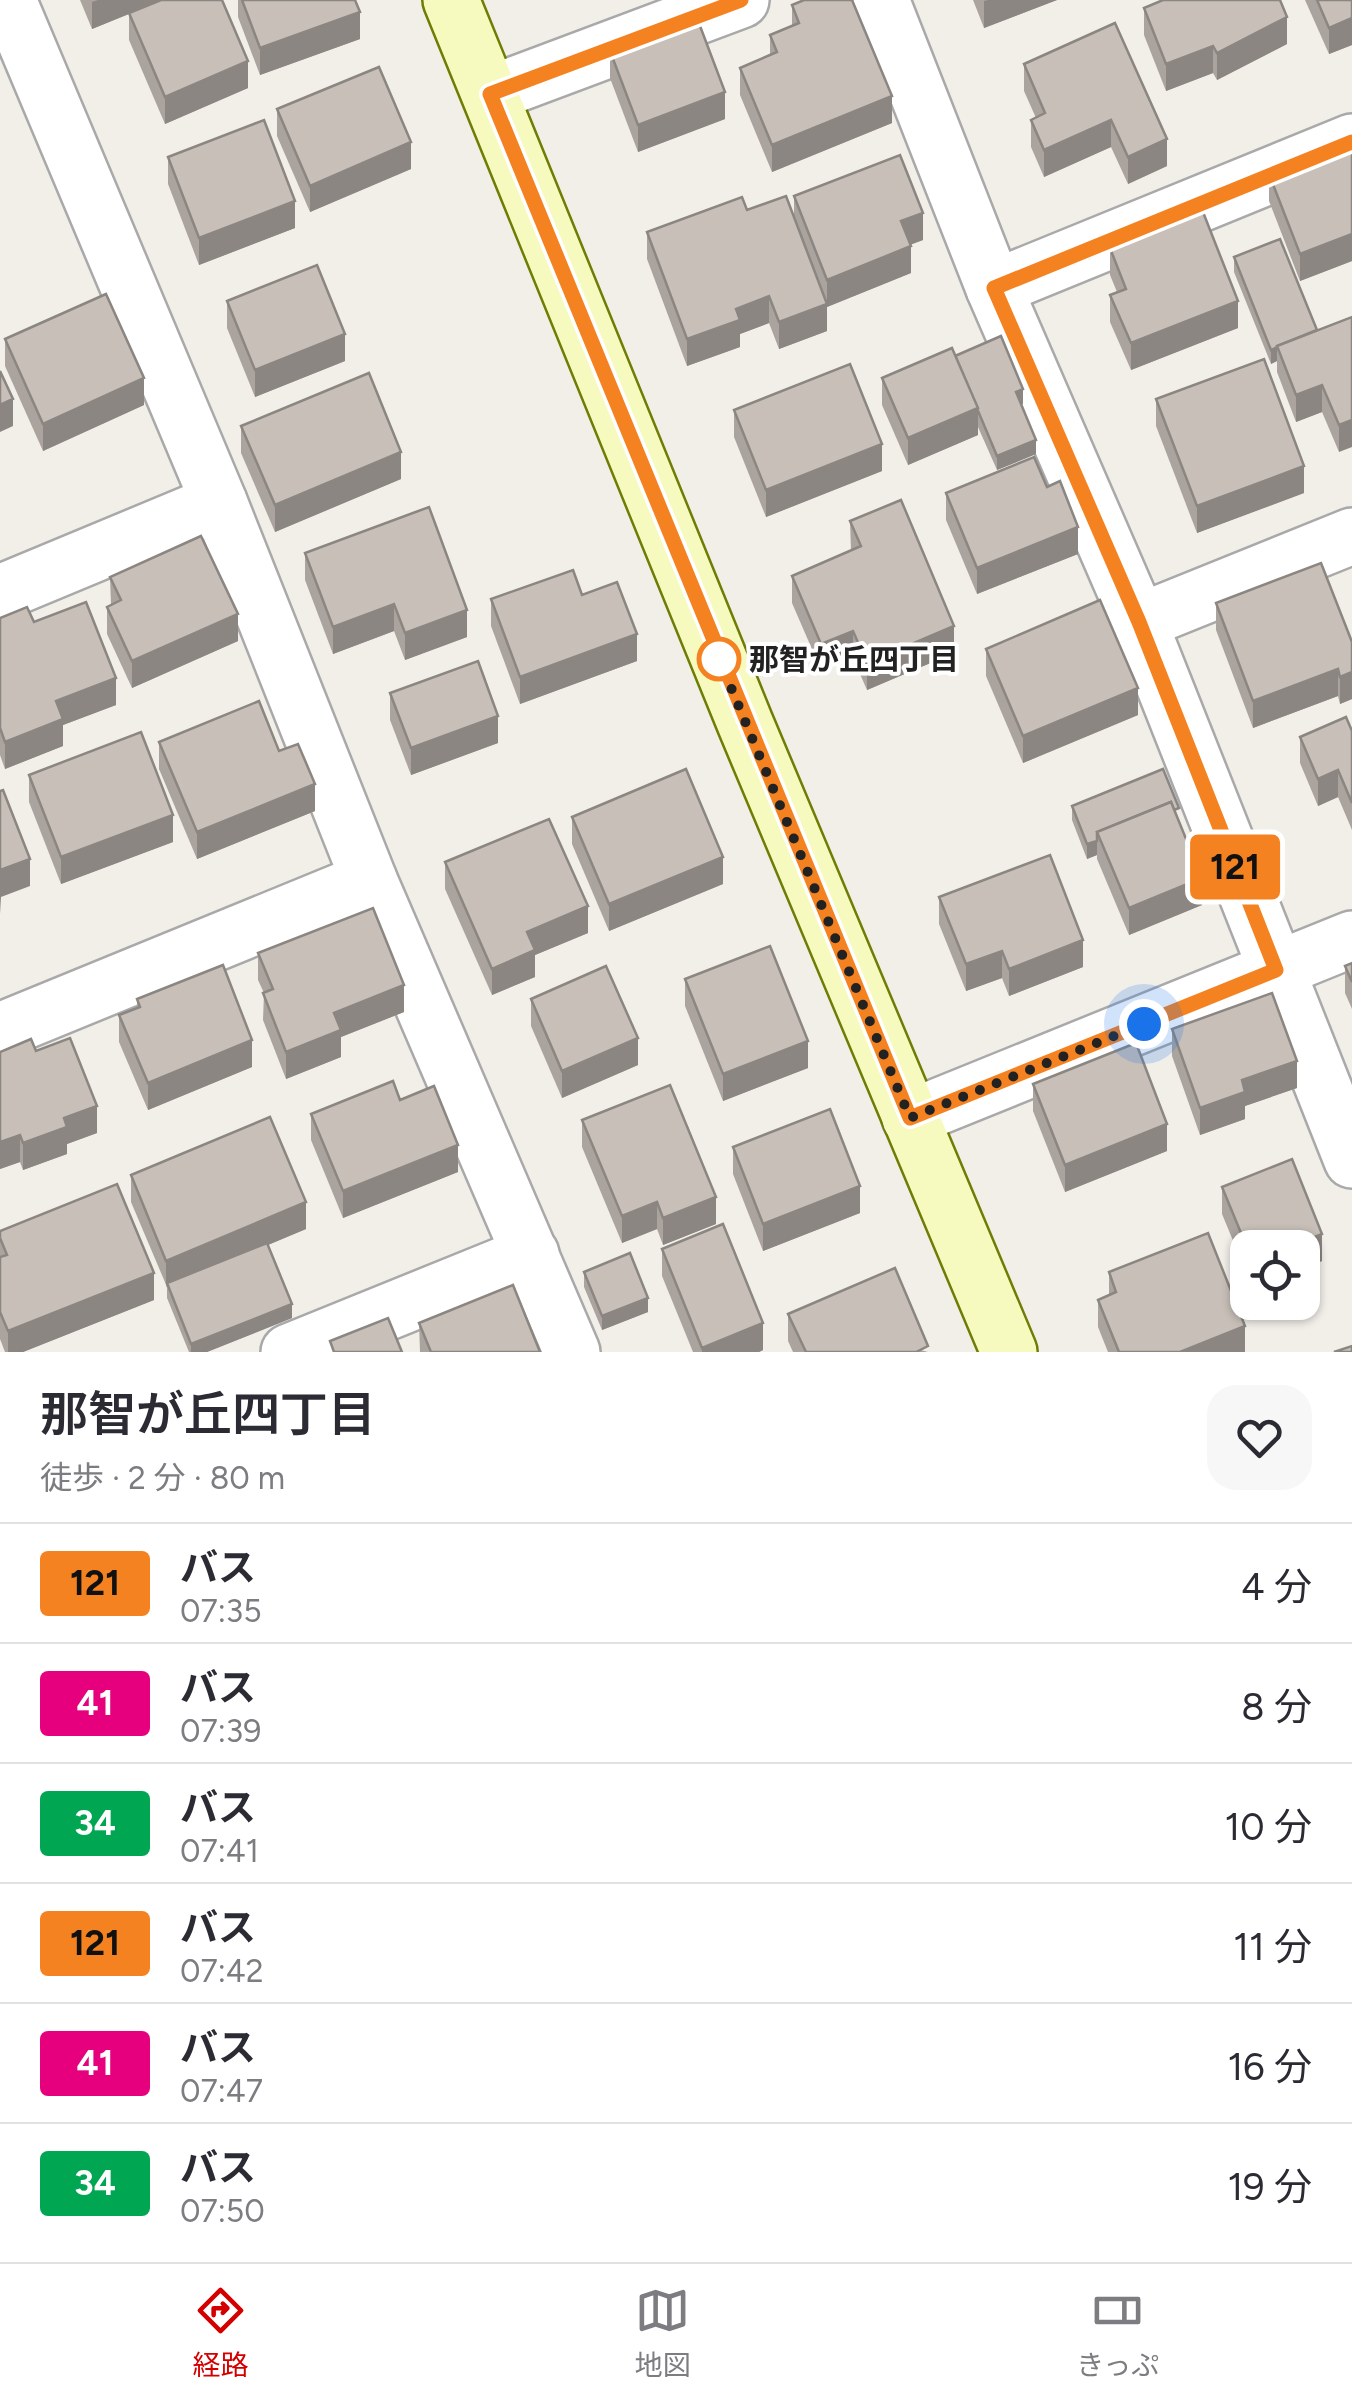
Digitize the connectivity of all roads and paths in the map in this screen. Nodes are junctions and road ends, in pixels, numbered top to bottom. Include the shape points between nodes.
1 (8, 0) edge
2 (451, 0) edge
3 (741, 0) edge
4 (880, 0) edge
5 (20, 89) edge
6 (490, 94) junction
7 (1352, 142) edge
8 (994, 288) junction
9 (219, 502) junction
10 (1352, 536) edge
11 (0, 593) edge
12 (1139, 622) junction
13 (370, 880) junction
14 (1352, 939) edge
15 (1276, 970) junction
16 (0, 1031) edge
17 (910, 1118) junction
18 (1352, 1160) edge
19 (531, 1254) junction
20 (289, 1352) edge
21 (572, 1352) edge
22 (1009, 1352) edge

1 - 5 street
2 - 6 street
3 - 6 street
4 - 8 street
5 - 9 street
6 - 17 street
7 - 8 street
8 - 12 street
9 - 11 street
9 - 13 street
10 - 12 street
12 - 15 street
13 - 16 street
13 - 19 street
14 - 15 street
15 - 17 street
15 - 18 street
17 - 22 street
19 - 20 street
19 - 21 street

